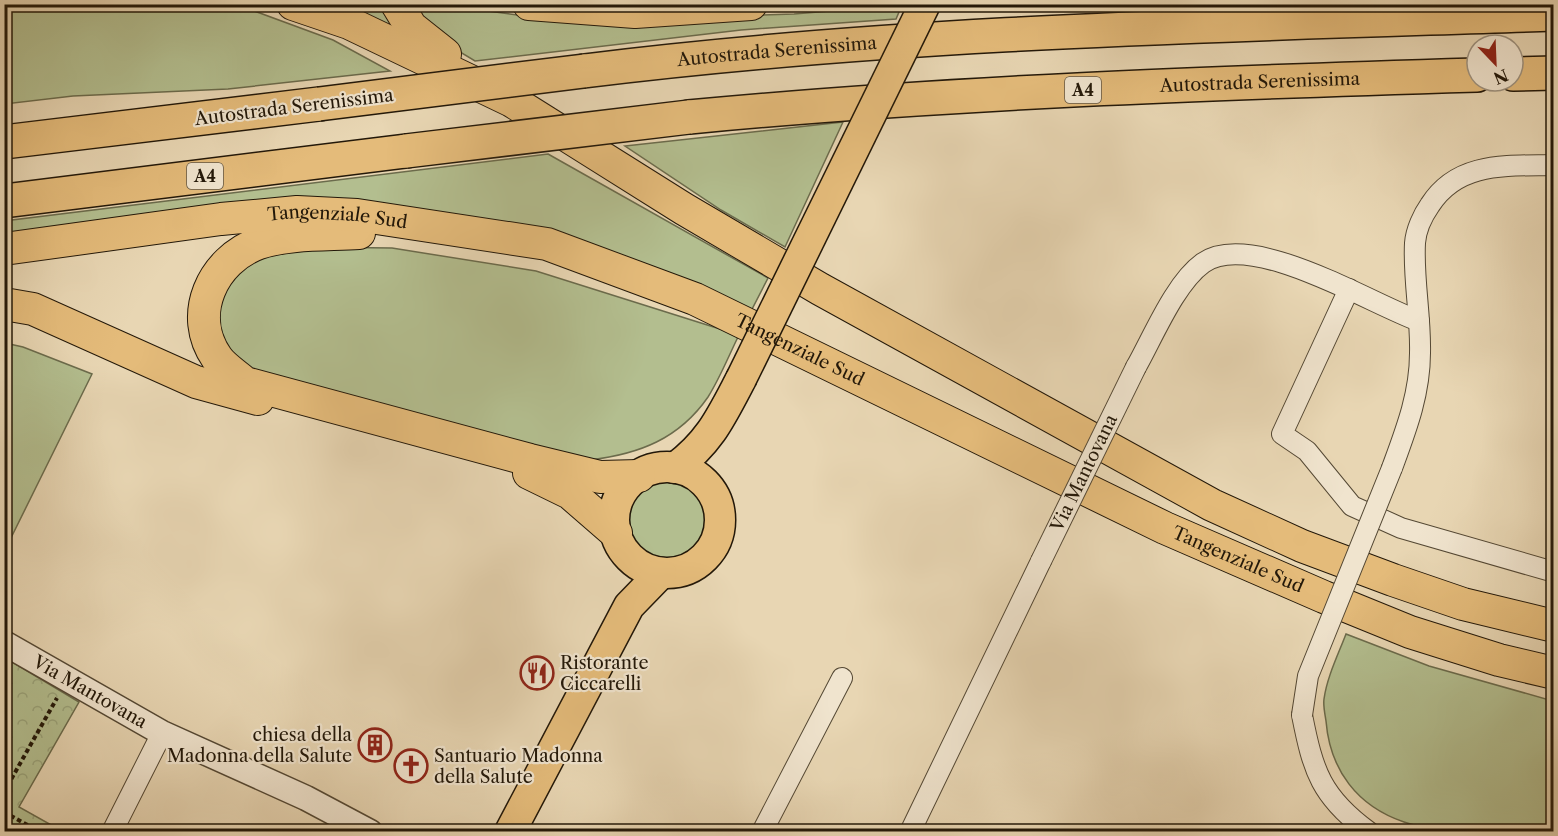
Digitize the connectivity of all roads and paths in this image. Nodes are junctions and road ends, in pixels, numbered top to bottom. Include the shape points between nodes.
1 (293, 4) edge
2 (397, 4) edge
3 (529, 4) edge
4 (751, 4) edge
5 (925, 4) edge
6 (1554, 14) edge
7 (1554, 73) edge
8 (1525, 74) edge
9 (1465, 75) edge
10 (512, 101) junction
11 (4, 142) edge
12 (1554, 165) edge
13 (4, 201) edge
14 (447, 227) junction
15 (4, 249) edge
16 (1349, 289) junction
17 (4, 304) edge
18 (1419, 321) junction
19 (713, 433) junction
20 (675, 468) junction
21 (639, 476) junction
22 (708, 486) junction
23 (616, 533) junction
24 (649, 568) junction
25 (1554, 572) edge
26 (1554, 626) edge
27 (1410, 632) junction
28 (4, 643) edge
29 (1554, 673) edge
30 (842, 678) dead end
31 (68, 679) junction
32 (1554, 691) edge
33 (162, 733) junction
34 (4, 792) edge
35 (4, 812) edge
36 (40, 831) edge
37 (112, 831) edge
38 (370, 831) edge
39 (510, 831) edge
40 (762, 831) edge
41 (910, 831) edge
42 (1369, 831) edge

1 - 10 highway via 349,23
2 - 10 highway via 411,27 433,46
3 - 4 highway via 635,12
5 - 19 main road, bridge
6 - 11 highway, Autostrada Serenissima, bridge via 945,37 697,57
7 - 8 highway
9 - 13 highway, Autostrada Serenissima / A4, bridge via 1226,82 844,102 689,117
10 - 26 highway via 820,289 1212,505 1302,546 1393,580 1463,604
12 - 18 street via 1487,167 1441,188 1424,214 1415,241
14 - 15 highway, Tangenziale Sud via 297,212
14 - 21 highway via 290,237 240,251 210,285 205,301 206,333 217,359 245,382 540,463 600,477
14 - 27 highway, Tangenziale Sud via 547,244 695,298 1165,528
16 - 18 street, Via Mantovana
16 - 25 street via 1282,434 1307,451 1352,506 1401,528
16 - 41 street, Via Mantovana, bridge via 1312,271 1228,254 1203,262 1181,287 1136,367
17 - 23 highway via 33,309 196,382 529,473 570,493
18 - 42 street, bridge via 1415,402 1308,676 1302,714 1317,774 1331,799
19 - 20 main road
19 - 22 main road
20 - 21 main road via 650,470
20 - 22 main road via 693,474
21 - 23 main road via 621,495 614,520
22 - 24 main road via 719,508 719,533 714,545 686,570
23 - 24 main road via 628,555
24 - 39 main road
27 - 29 highway, Tangenziale Sud
27 - 32 highway via 1493,676
28 - 31 street, Via Mantovana
30 - 40 street
31 - 33 street, Via Mantovana
31 - 34 path
33 - 37 street
33 - 38 street, Via Mantovana
35 - 36 path

